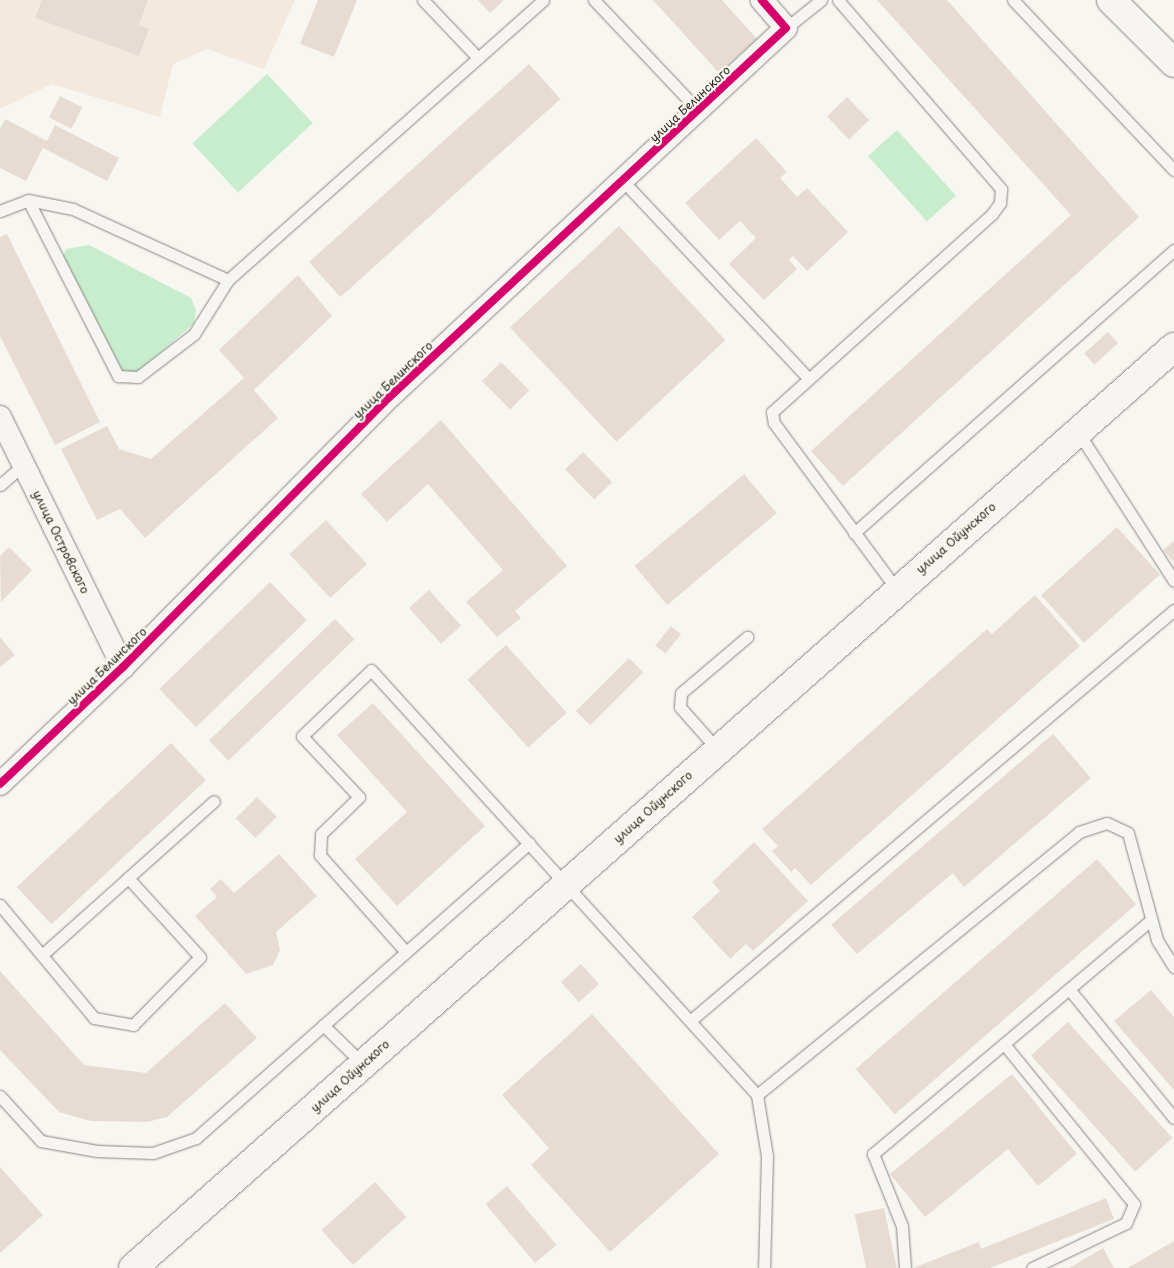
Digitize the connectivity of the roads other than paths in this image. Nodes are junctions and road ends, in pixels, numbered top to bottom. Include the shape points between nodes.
1 (423, 0) edge
2 (543, 0) edge
3 (594, 0) edge
4 (762, 0) edge
5 (821, 0) edge
6 (838, 0) edge
7 (1013, 0) edge
8 (1112, 0) edge
9 (786, 28) junction
10 (478, 58) junction
11 (1174, 63) edge
12 (699, 111) junction
13 (1174, 170) edge
14 (623, 182) junction
15 (28, 200) junction
16 (0, 212) edge
17 (1174, 250) edge
18 (228, 280) junction
19 (1174, 347) edge
20 (807, 377) junction
21 (0, 417) edge
22 (1078, 432) junction
23 (23, 465) junction
24 (0, 485) edge
25 (854, 533) junction
26 (1174, 580) edge
27 (897, 590) junction
28 (1174, 610) edge
29 (747, 637) dead end
30 (123, 667) junction
31 (718, 750) junction
32 (0, 784) edge
33 (214, 801) dead end
34 (529, 843) junction
35 (128, 878) junction
36 (567, 884) junction
37 (0, 905) edge
38 (1151, 920) junction
39 (406, 952) junction
40 (42, 955) junction
41 (1174, 967) edge
42 (1069, 990) junction
43 (690, 1021) junction
44 (323, 1025) junction
45 (1004, 1044) junction
46 (364, 1064) junction
47 (757, 1095) junction
48 (0, 1096) edge
49 (1174, 1118) edge
50 (133, 1268) edge
51 (764, 1268) edge
52 (905, 1268) edge
53 (1032, 1268) edge

1 - 10 lane
2 - 10 lane
3 - 12 lane
4 - 9 street
5 - 9 lane
6 - 20 lane via 1000,188 1000,203
7 - 13 lane
8 - 11 main road
9 - 12 street, улица Белинского
10 - 18 lane
12 - 14 street, улица Белинского
14 - 20 lane
14 - 30 street, улица Белинского via 383,403
15 - 16 lane
15 - 18 lane via 74,209
15 - 18 lane via 118,376 138,378 194,334
17 - 25 lane
19 - 22 main road, улица Ойунского
20 - 25 lane via 776,404 774,423
21 - 23 street, улица Островского
22 - 26 lane
22 - 27 main road, улица Ойунского
23 - 24 lane
23 - 30 street, улица Островского
25 - 27 lane
27 - 31 main road, улица Ойунского
28 - 43 lane
29 - 31 lane via 681,693 680,706
30 - 32 street, улица Белинского
31 - 36 main road, улица Ойунского
33 - 35 lane
34 - 36 lane
34 - 39 lane
34 - 39 lane via 371,670 302,736 358,797 321,834 320,855
35 - 40 lane
35 - 40 lane via 200,957 133,1025 94,1018
36 - 43 lane
36 - 46 main road, улица Ойунского
37 - 40 lane
38 - 41 lane via 1157,940
38 - 42 lane
38 - 47 lane via 1128,833 1107,823 1079,832
39 - 44 lane
42 - 45 lane
42 - 49 lane
43 - 47 lane
44 - 46 lane
44 - 48 lane via 196,1138 153,1153 97,1151 41,1141
45 - 52 lane via 873,1154 902,1226
45 - 53 lane via 1134,1204 1126,1223
46 - 50 main road, улица Ойунского
47 - 51 lane via 767,1156

